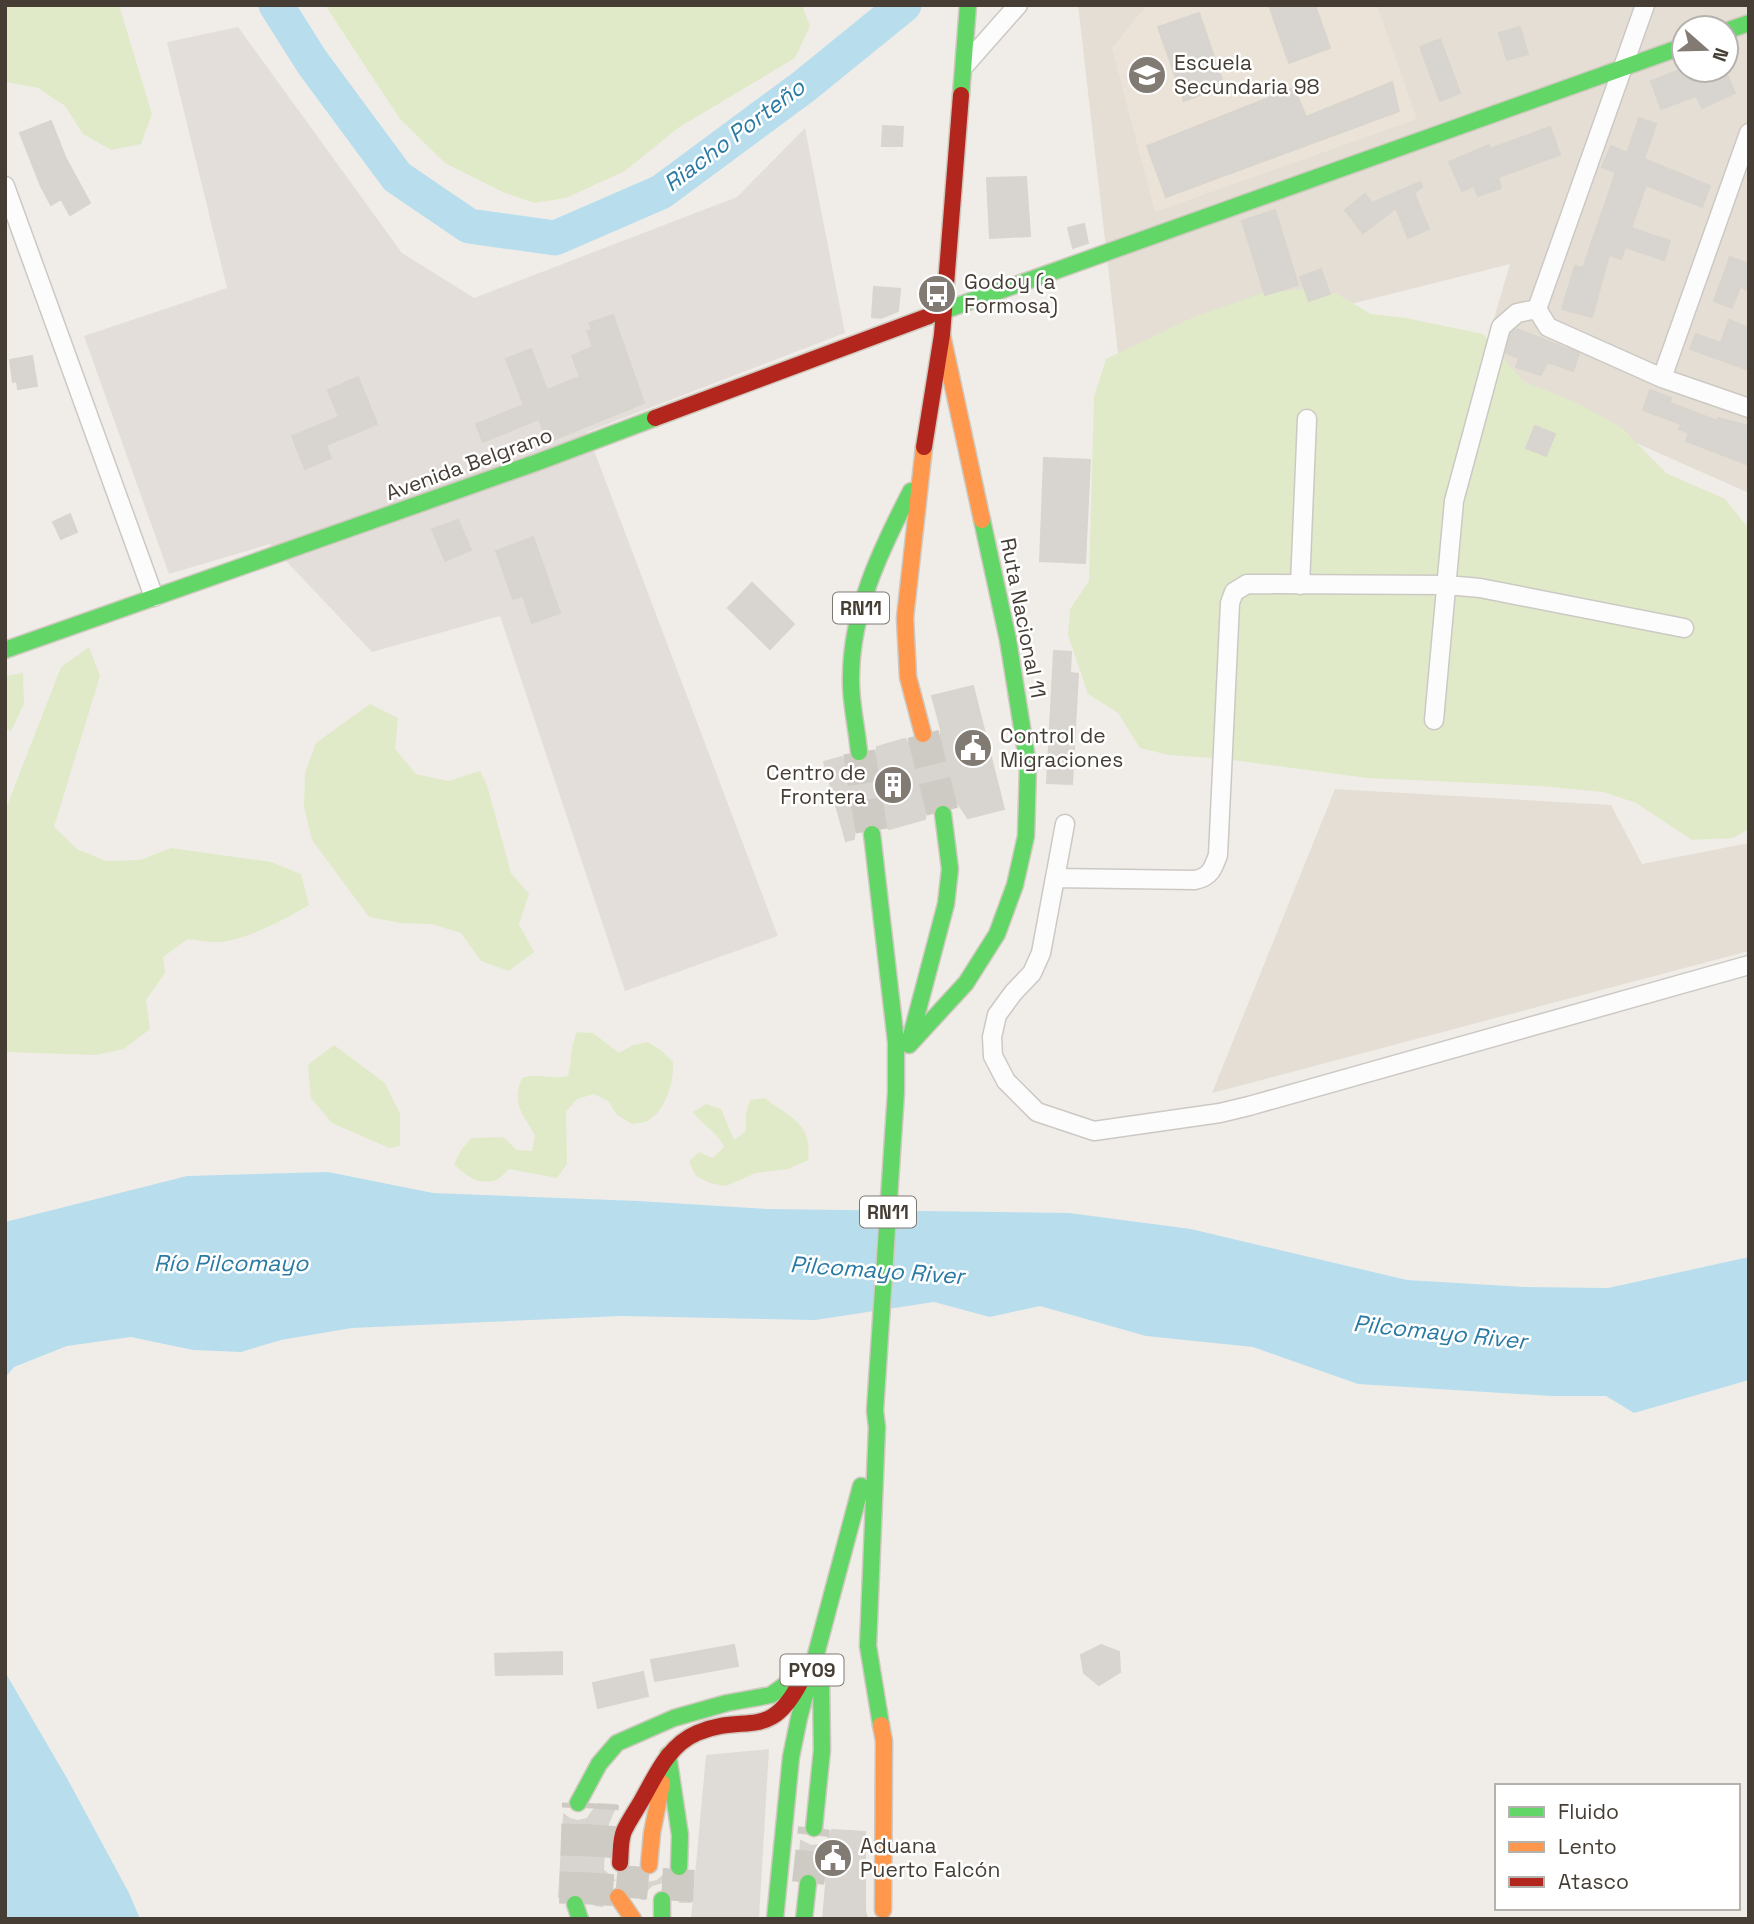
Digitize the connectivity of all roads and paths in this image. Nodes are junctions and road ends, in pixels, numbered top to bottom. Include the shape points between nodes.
1 (968, 5) edge
2 (1018, 5) edge
3 (1645, 5) edge
4 (1670, 51) edge
5 (965, 65) junction
6 (1625, 67) junction
7 (1749, 133) edge
8 (5, 186) edge
9 (1537, 309) junction
10 (944, 310) junction
11 (942, 335) junction
12 (1662, 378) junction
13 (1749, 408) edge
14 (1307, 419) dead end
15 (919, 475) junction
16 (1300, 585) junction
17 (1447, 585) junction
18 (154, 597) junction
19 (1684, 628) dead end
20 (5, 650) edge
21 (1434, 720) dead end
22 (923, 734) tunnel mouth
23 (859, 752) tunnel mouth
24 (943, 814) tunnel mouth
25 (1065, 824) dead end
26 (872, 834) tunnel mouth
27 (1055, 878) junction
28 (1749, 965) edge
29 (909, 1045) junction
30 (897, 1092) junction
31 (885, 1269) joint
32 (877, 1427) junction
33 (821, 1638) junction
34 (667, 1755) junction
35 (599, 1764) junction
36 (601, 1791) tunnel mouth
37 (578, 1803) tunnel mouth
38 (814, 1828) tunnel mouth
39 (649, 1865) junction
40 (808, 1883) tunnel mouth
41 (647, 1899) junction
42 (883, 1910) dead end
43 (633, 1919) edge
44 (641, 1919) edge
45 (651, 1919) edge
46 (662, 1919) edge
47 (673, 1919) edge
48 (775, 1919) edge
49 (804, 1919) edge

1 - 5 main road, Ruta Nacional 11 / RN11
2 - 5 street
3 - 6 street
4 - 6 main road, Avenida Belgrano
5 - 10 main road, Ruta Nacional 11 / RN11
6 - 9 street
6 - 10 main road, Avenida Belgrano
7 - 12 street
8 - 18 street
9 - 12 street via 1548,327
9 - 17 street via 1517,313 1501,327 1454,501
10 - 11 main road, Ruta Nacional 11 / RN11
10 - 18 main road, Avenida Belgrano via 538,463
11 - 15 main road, Ruta Nacional 11 / RN11
11 - 29 main road, Ruta Nacional 11 / RN11 via 1010,652 1028,765 1026,836 997,934 966,983
12 - 13 street
14 - 16 street
15 - 22 main road, Ruta Nacional 11 / RN11 via 905,618 908,677
15 - 23 main road, Ruta Nacional 11 / RN11 via 887,537 857,620 851,680
16 - 17 street
16 - 27 street via 1247,584 1234,592 1230,603 1218,855 1213,871 1195,880
17 - 19 street
17 - 21 street
18 - 20 main road, Avenida Belgrano
24 - 29 main road, Ruta Nacional 11 / RN11 via 950,869 946,904
25 - 27 street
26 - 30 main road, Ruta Nacional 11 / RN11 via 896,1042
27 - 28 street via 1041,953 1032,973 997,1015 993,1056 1006,1081 1037,1112 1094,1131 1249,1106
29 - 30 main road, Ruta Nacional 11 / RN11
30 - 31 main road, Ruta Nacional 11 / RN11
31 - 32 main road, PY09
32 - 33 main road, PY09
32 - 42 main road, PY09 via 868,1646 884,1741
33 - 34 main road via 790,1702 779,1713 759,1723 696,1733
33 - 35 main road via 785,1685 771,1695 674,1717 617,1743
33 - 38 main road via 822,1750
33 - 48 main road, PY09 via 791,1757
34 - 39 main road
34 - 39 main road via 680,1835
34 - 39 main road via 623,1833
35 - 36 main road
35 - 37 main road
40 - 49 main road
41 - 43 main road
41 - 44 main road
41 - 45 main road
41 - 46 main road
41 - 47 main road

